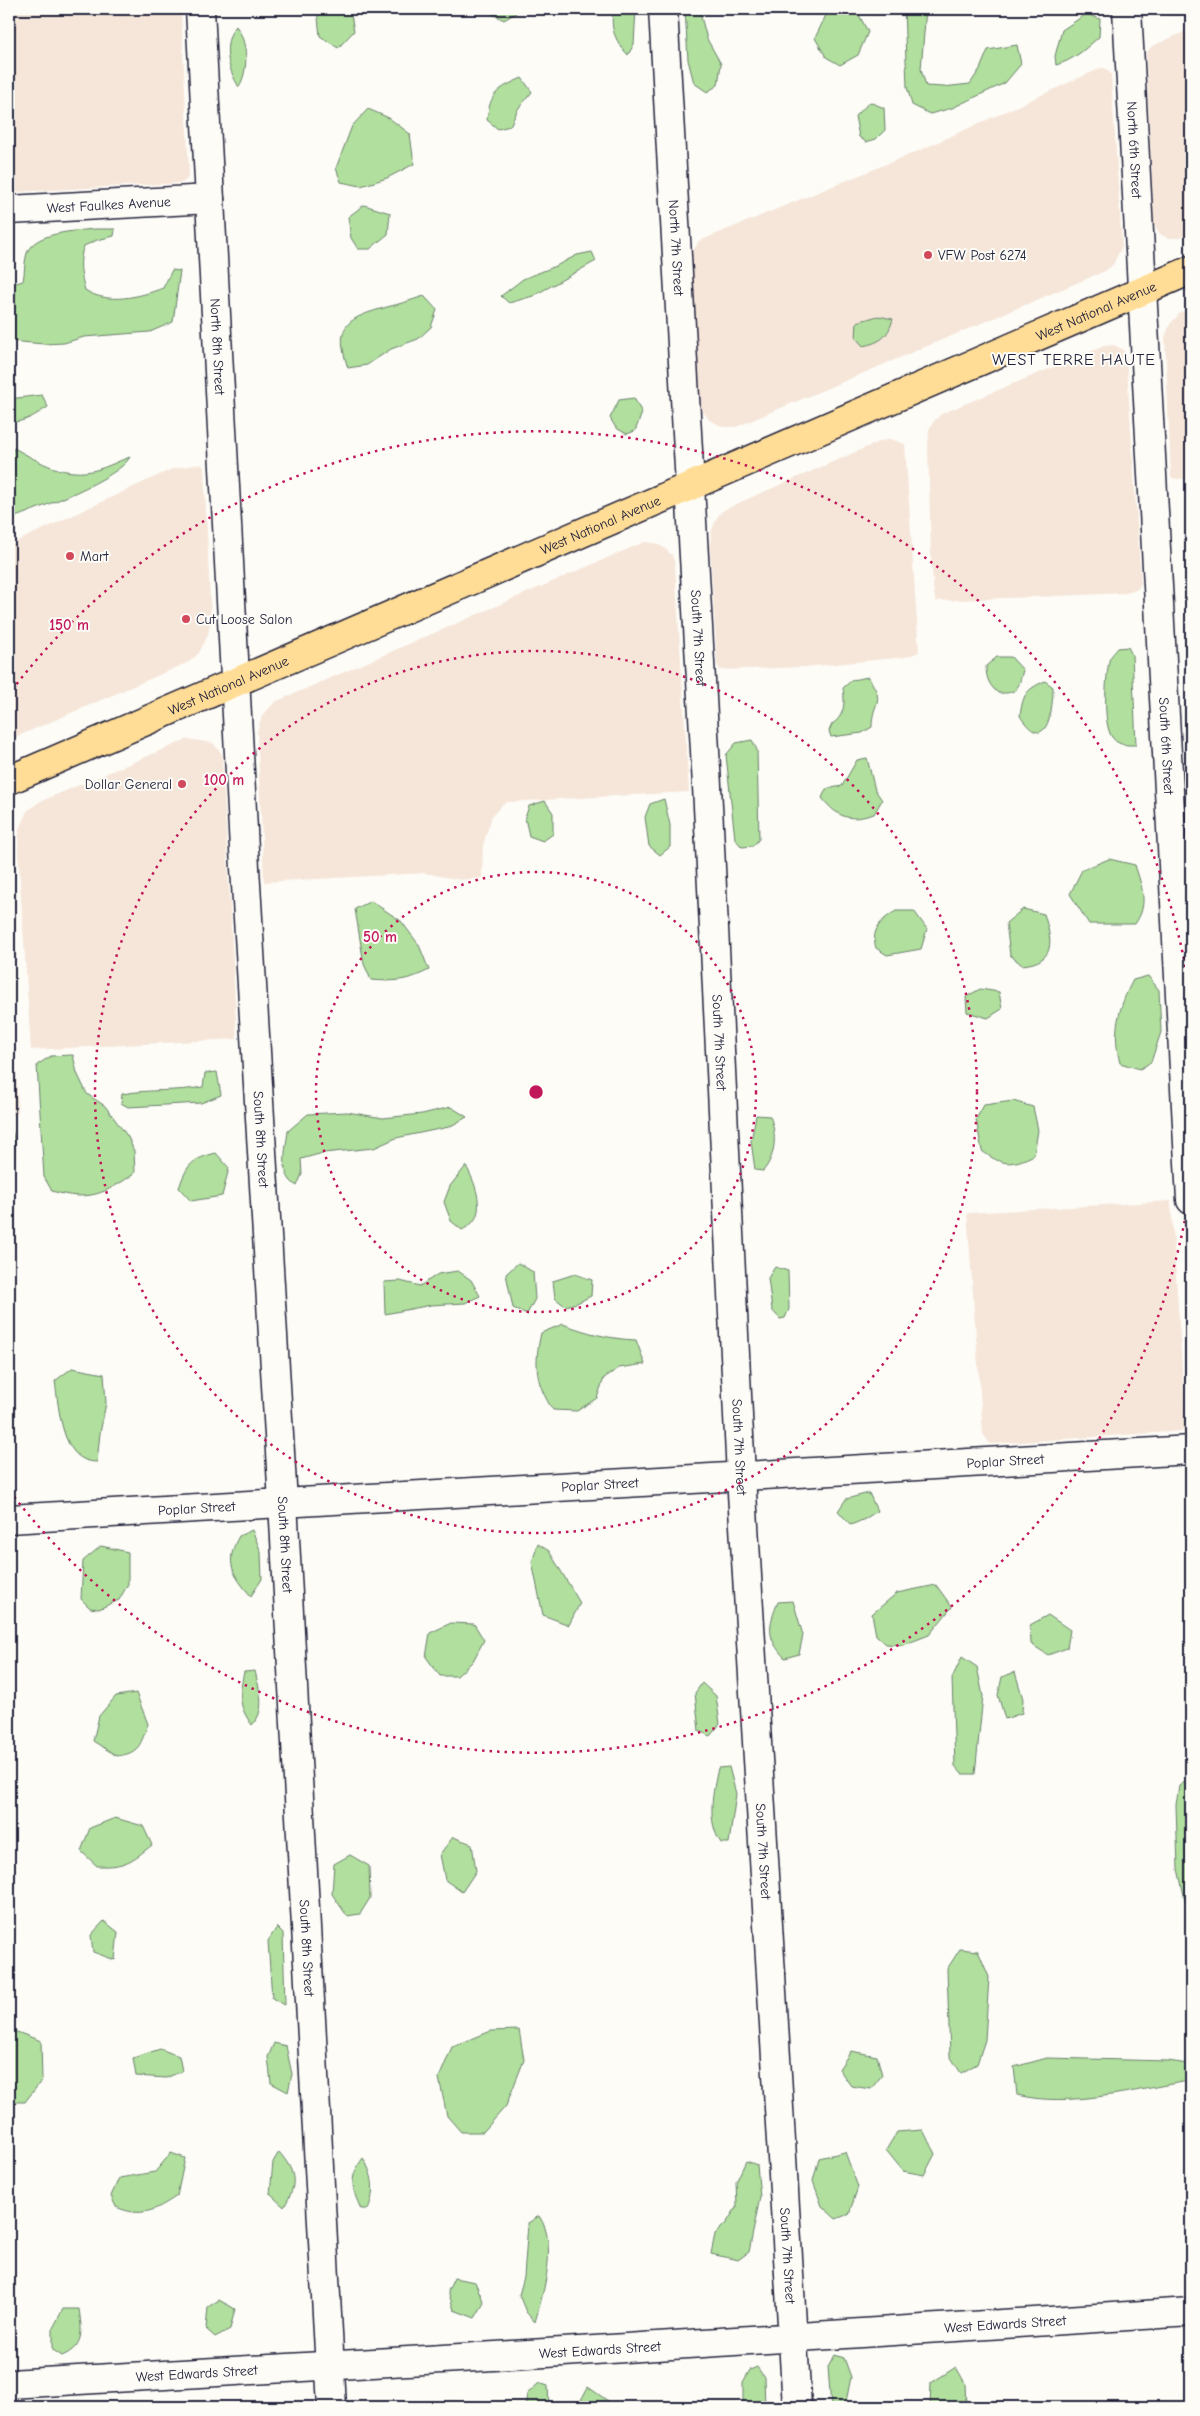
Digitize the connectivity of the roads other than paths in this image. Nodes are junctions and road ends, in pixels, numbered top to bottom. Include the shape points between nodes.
1 (200, 9) edge
2 (663, 9) edge
3 (1128, 9) edge
4 (210, 199) junction
5 (9, 210) edge
6 (1191, 270) edge
7 (1142, 291) junction
8 (689, 487) junction
9 (236, 682) junction
10 (9, 780) edge
11 (1191, 1200) edge
12 (1191, 1450) edge
13 (741, 1476) junction
14 (283, 1502) junction
15 (9, 1519) edge
16 (1191, 2312) edge
17 (792, 2337) junction
18 (330, 2366) junction
19 (9, 2384) edge
20 (332, 2407) edge
21 (797, 2407) edge

1 - 4 street, North 8th Street
2 - 8 street, North 7th Street
3 - 7 street, North 6th Street
4 - 5 street, West Faulkes Avenue
4 - 9 street, North 8th Street
6 - 7 main road, West National Avenue
7 - 8 main road, West National Avenue
7 - 11 street, South 6th Street
8 - 9 main road, West National Avenue
8 - 13 street, South 7th Street
9 - 10 main road, West National Avenue
9 - 14 street, South 8th Street
12 - 13 street, Poplar Street
13 - 14 street, Poplar Street
13 - 17 street, South 7th Street
14 - 15 street, Poplar Street
14 - 18 street, South 8th Street
16 - 17 street, West Edwards Street
17 - 18 street, West Edwards Street
17 - 21 street, South 7th Street
18 - 19 street, West Edwards Street
18 - 20 street, South 8th Street

